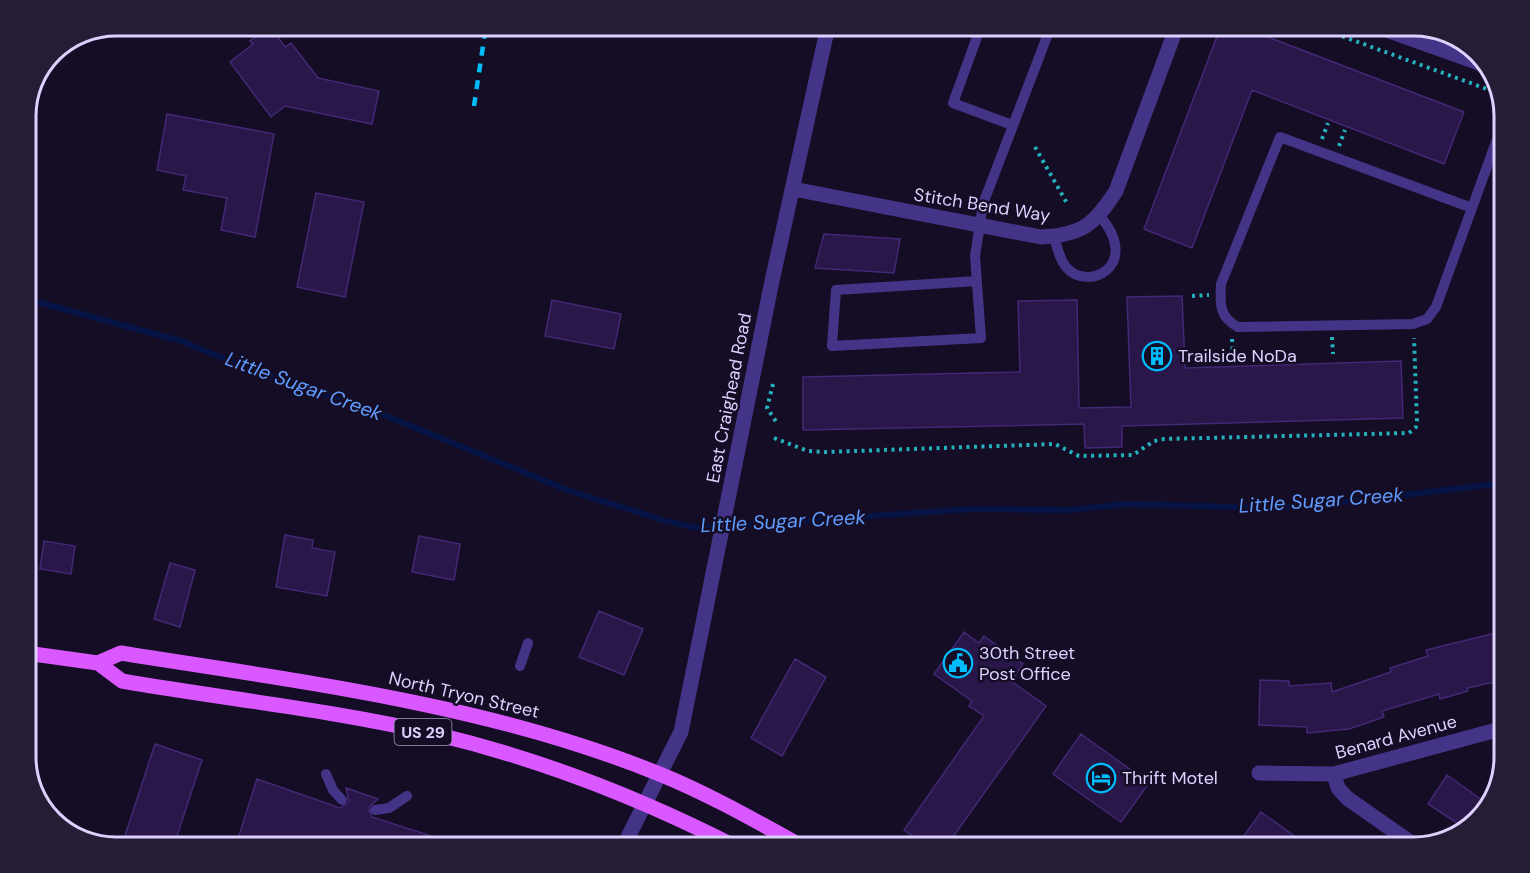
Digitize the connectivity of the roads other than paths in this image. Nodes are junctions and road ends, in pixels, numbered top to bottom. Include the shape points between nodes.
1 (826, 36) edge
2 (977, 36) edge
3 (1047, 36) edge
4 (1173, 36) edge
5 (1404, 36) edge
6 (1472, 61) edge
7 (1012, 126) junction
8 (1494, 148) edge
9 (793, 189) junction
10 (1472, 208) junction
11 (1099, 215) junction
12 (978, 227) junction
13 (1054, 236) junction
14 (977, 281) junction
15 (528, 643) dead end
16 (36, 654) edge
17 (98, 663) junction
18 (519, 666) dead end
19 (1494, 731) edge
20 (1259, 773) dead end
21 (326, 774) dead end
22 (659, 774) junction
23 (1334, 774) junction
24 (407, 796) dead end
25 (342, 800) dead end
26 (645, 803) junction
27 (375, 810) dead end
28 (628, 837) edge
29 (714, 837) edge
30 (784, 837) edge
31 (1403, 837) edge

1 - 9 street, East Craighead Road
2 - 7 lane via 953,103
3 - 7 lane
4 - 11 street, Stitch Bend Way via 1116,191
5 - 6 street
7 - 12 lane
8 - 10 lane
9 - 12 street, Stitch Bend Way
9 - 22 street, East Craighead Road via 681,732
10 - 10 lane via 1436,307 1427,319 1413,324 1238,327 1227,321 1220,307 1221,284 1280,137
11 - 13 street, Stitch Bend Way via 1087,227 1066,236
11 - 13 lane via 1113,231 1118,246 1116,259 1107,270 1093,277 1079,276 1067,268
12 - 13 street, Stitch Bend Way
12 - 14 lane
14 - 14 lane via 981,338 832,346 836,290
15 - 18 lane
16 - 17 main road, North Tryon Street / US 29
17 - 22 main road, North Tryon Street / US 29 via 122,652 407,701 541,733
17 - 26 main road, North Tryon Street / US 29 via 122,681 451,738 538,763
19 - 23 street, Benard Avenue
20 - 23 street, Benard Avenue
21 - 25 lane
22 - 26 street, East Craighead Road
22 - 30 main road, North Tryon Street / US 29
23 - 31 street via 1338,788 1347,798
24 - 27 lane via 389,808
26 - 28 street, East Craighead Road
26 - 29 main road, North Tryon Street / US 29

